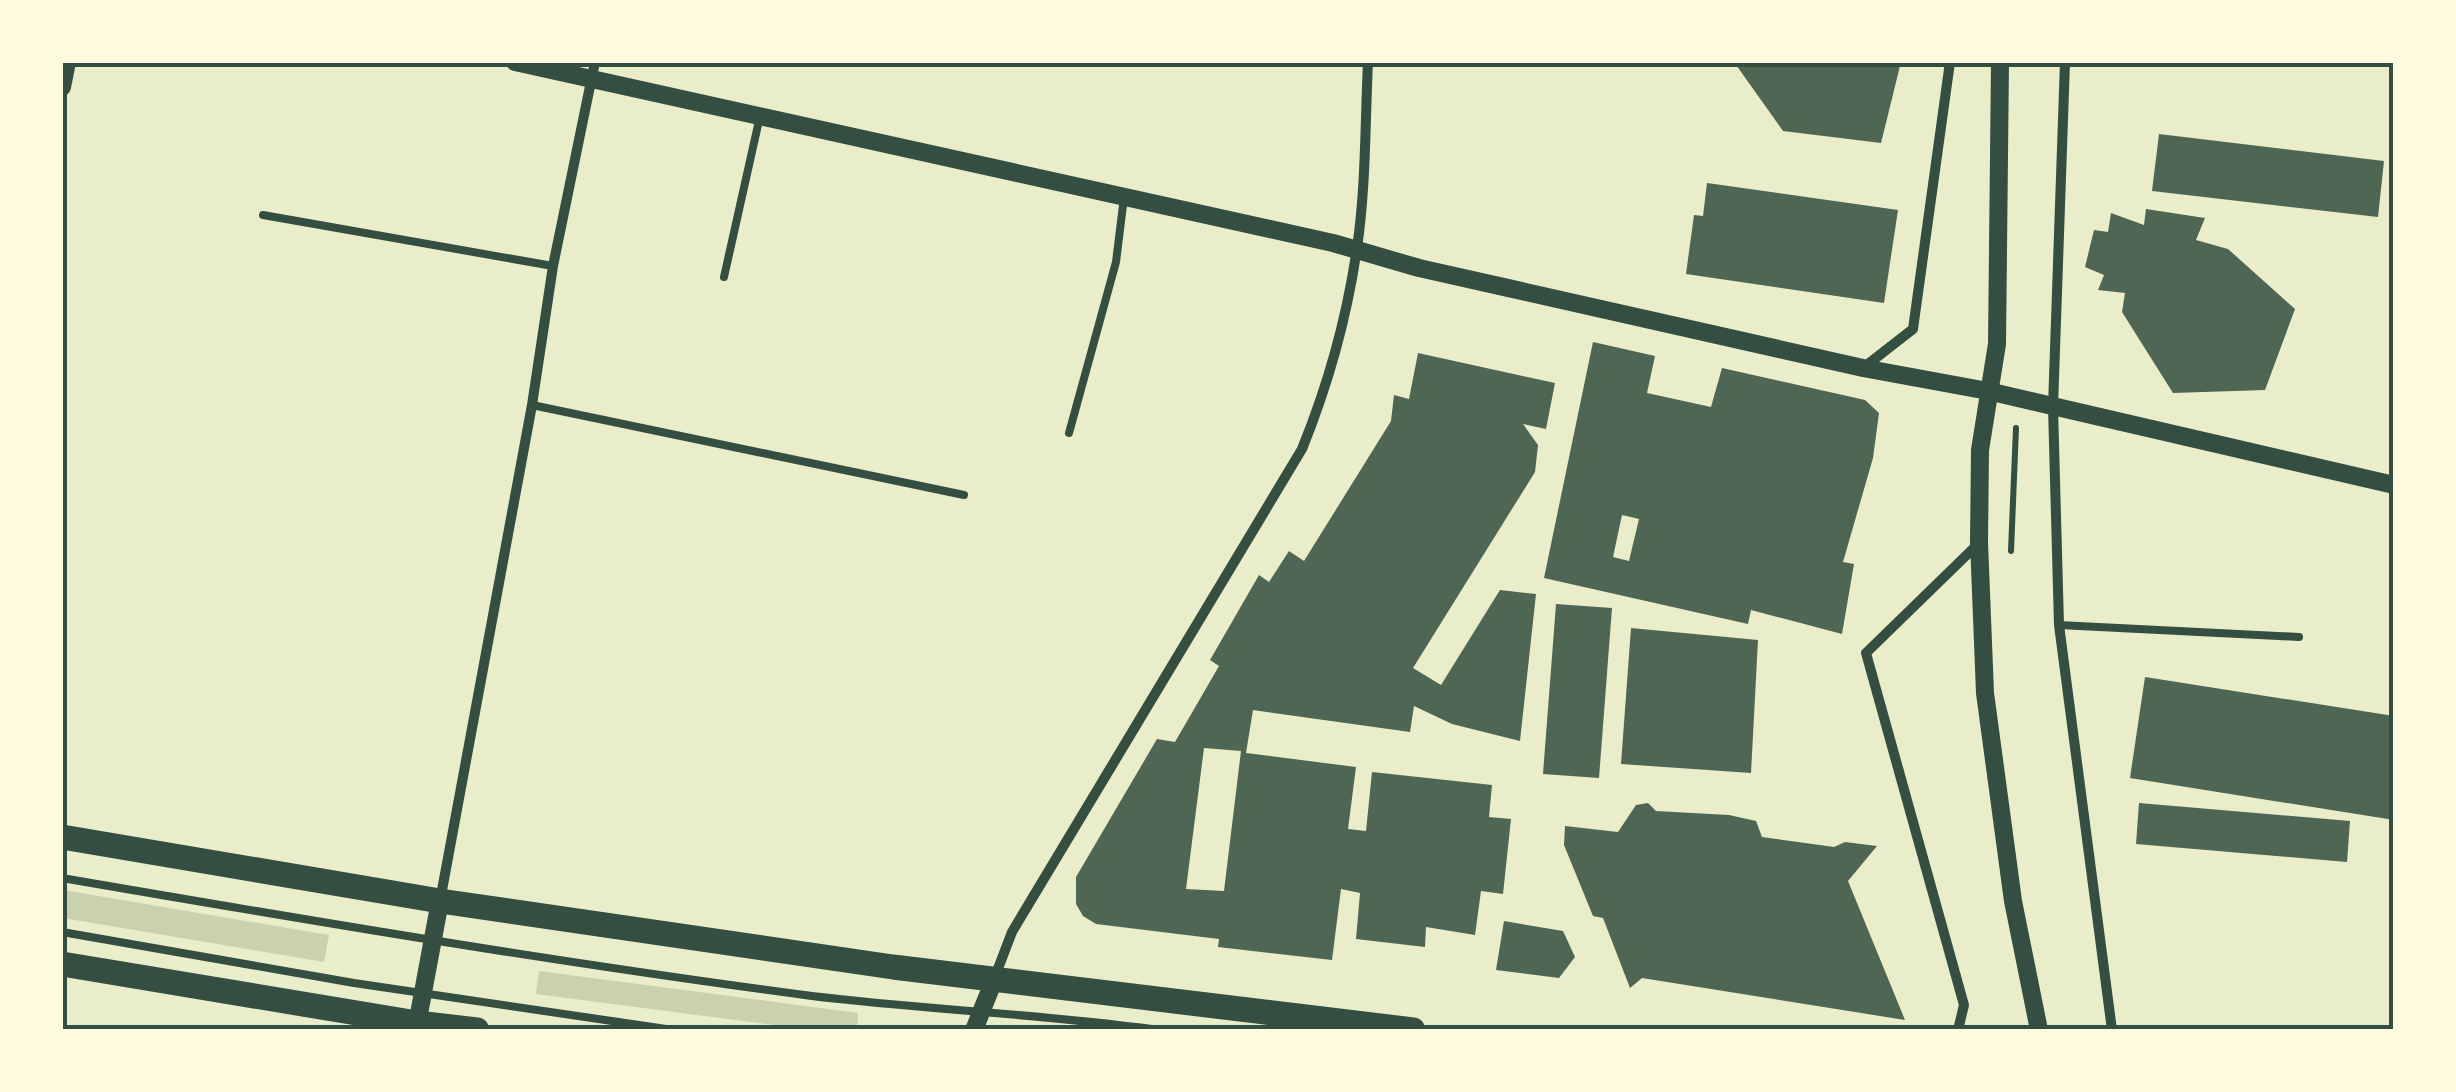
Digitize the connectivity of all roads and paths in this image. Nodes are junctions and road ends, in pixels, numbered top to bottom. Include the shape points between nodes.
1 (67, 62) edge
2 (515, 62) edge
3 (1368, 62) edge
4 (1950, 62) edge
5 (2000, 62) edge
6 (2066, 62) edge
7 (593, 70) edge
8 (62, 87) edge
9 (760, 116) junction
10 (1124, 197) junction
11 (263, 214) dead end
12 (1357, 248) junction
13 (553, 266) junction
14 (724, 277) dead end
15 (1863, 368) junction
16 (1988, 391) junction
17 (2018, 398) junction
18 (532, 405) junction
19 (2053, 407) junction
20 (1069, 433) dead end
21 (2394, 485) edge
22 (964, 495) dead end
23 (1979, 542) junction
24 (2011, 568) dead end
25 (2058, 624) junction
26 (2299, 637) dead end
27 (62, 837) edge
28 (62, 878) edge
29 (440, 901) junction
30 (62, 932) edge
31 (433, 940) junction
32 (62, 964) edge
33 (994, 980) junction
34 (424, 993) junction
35 (977, 1021) edge
36 (417, 1026) edge
37 (476, 1030) edge
38 (673, 1030) edge
39 (1159, 1030) edge
40 (1412, 1030) edge
41 (1958, 1030) edge
42 (2039, 1030) edge
43 (2112, 1030) edge

1 - 8 street
2 - 7 street
3 - 12 street
4 - 15 street via 1913,328
5 - 16 street via 1998,344
6 - 19 street
7 - 9 street
7 - 13 street
9 - 10 street
9 - 14 lane
10 - 12 street
10 - 20 lane via 1116,262
11 - 13 lane
12 - 15 street via 1418,268
12 - 33 street via 1329,375 1302,449 1020,919
13 - 18 street
15 - 16 street
16 - 17 street
16 - 23 street
17 - 19 street
17 - 24 path
18 - 22 lane
18 - 29 street
19 - 21 street
19 - 25 street
23 - 41 street via 1866,653 1964,1006
23 - 42 street via 1985,693 2012,900
25 - 26 lane
25 - 43 street
27 - 29 main road
28 - 31 lane
29 - 31 street
29 - 33 main road
30 - 34 lane
31 - 34 street
31 - 35 lane
32 - 36 main road
33 - 35 street
33 - 40 main road
34 - 36 street
34 - 38 lane
35 - 39 lane via 1086,1020
36 - 37 main road

